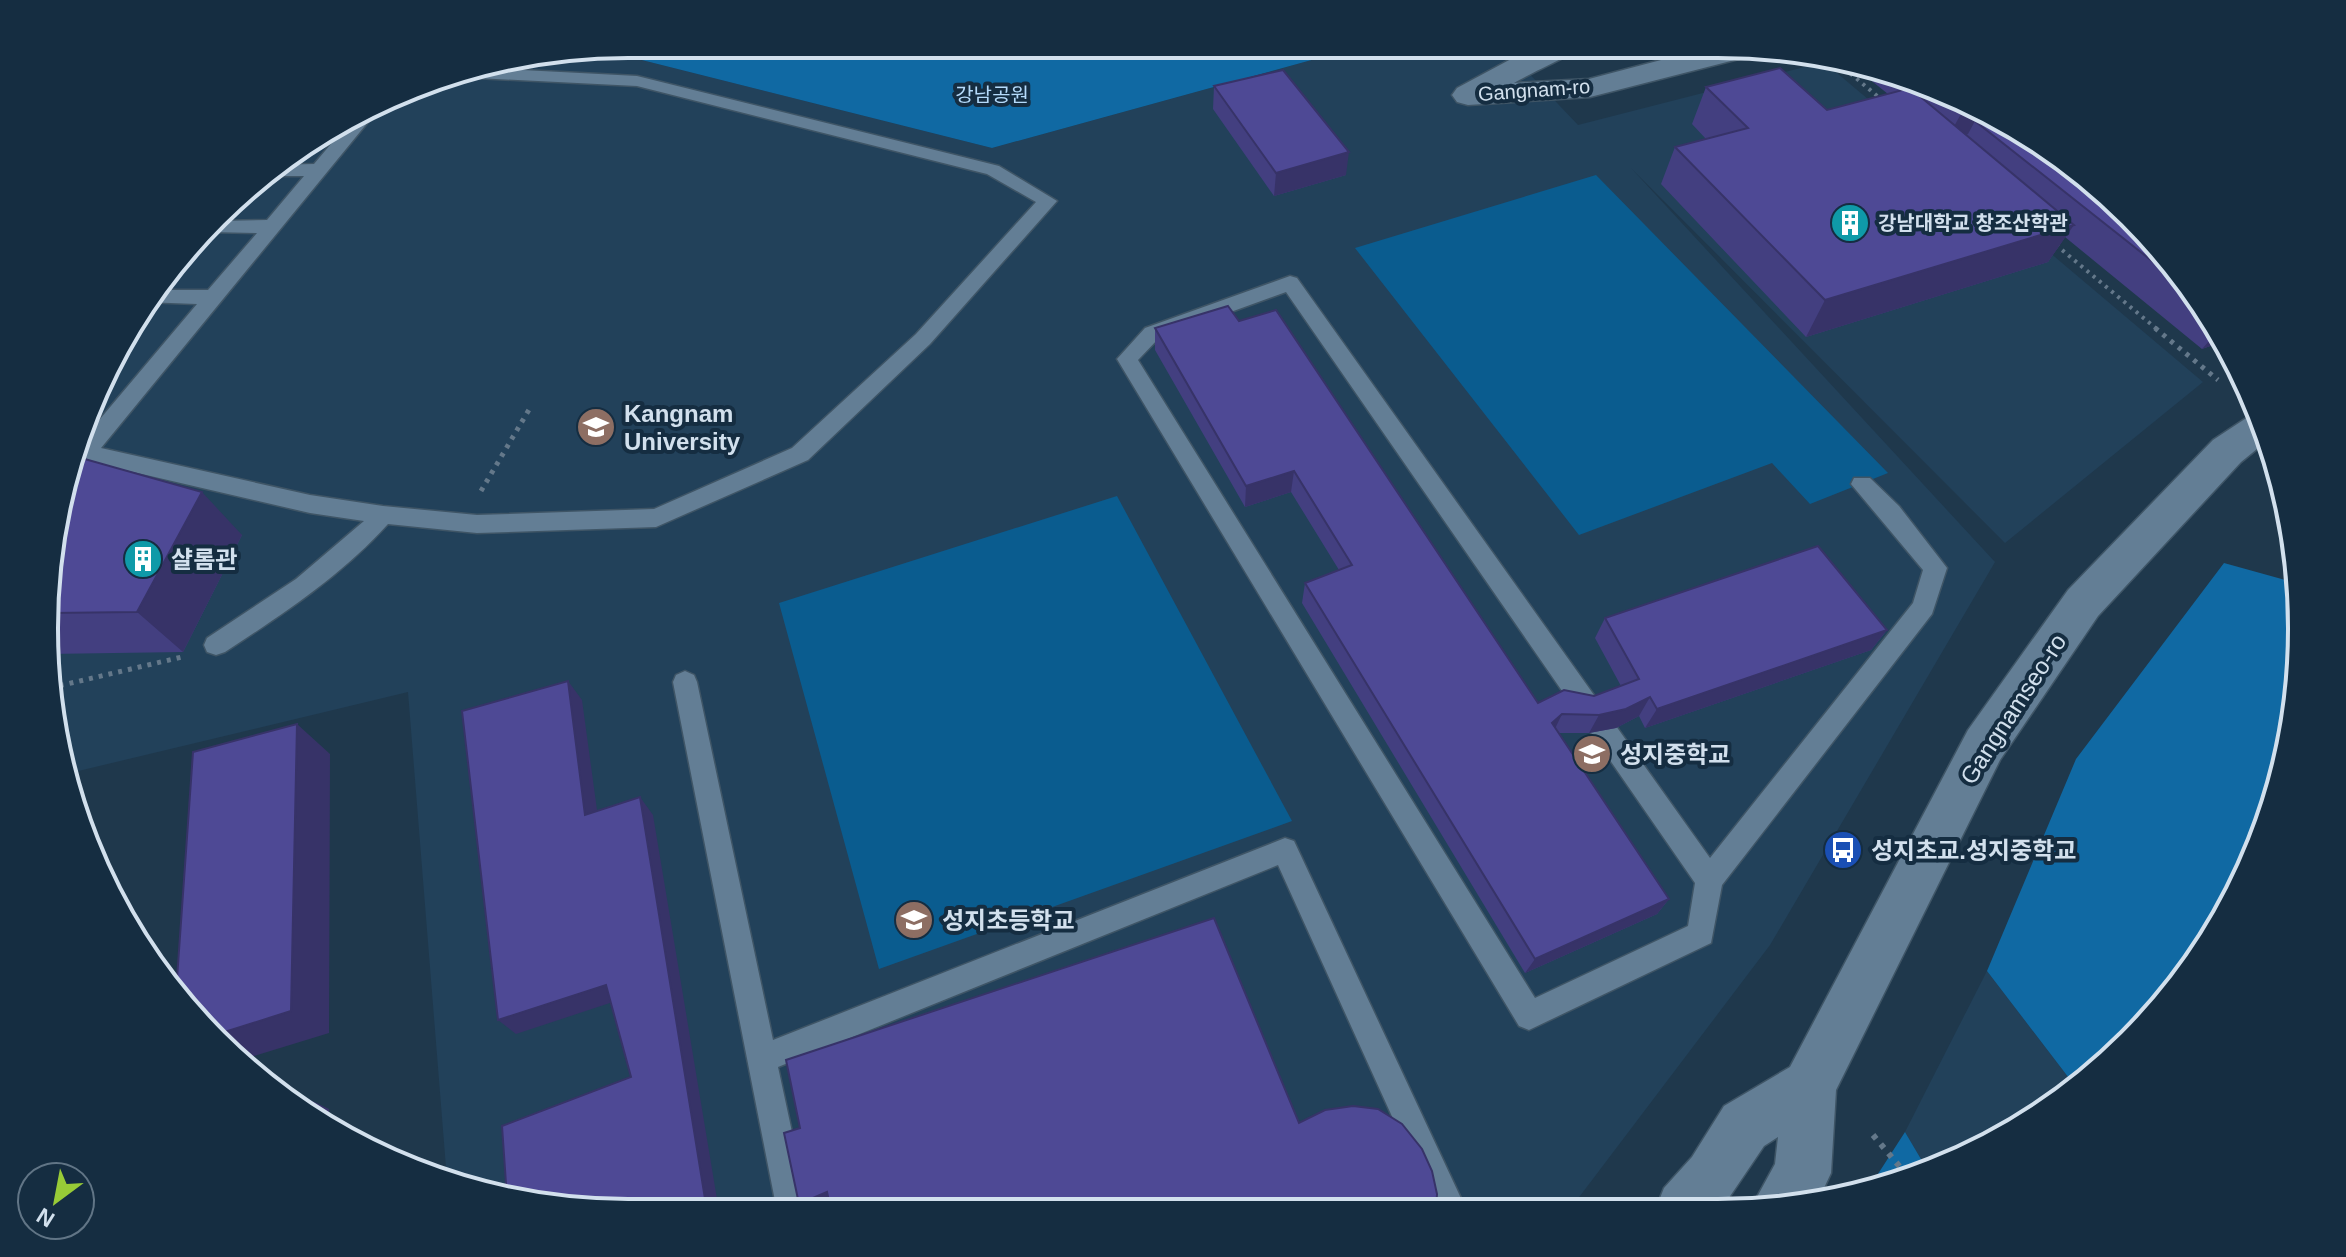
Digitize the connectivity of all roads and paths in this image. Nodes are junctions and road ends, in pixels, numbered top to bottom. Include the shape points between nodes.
1 (1535, 58) edge
2 (1705, 58) edge
3 (503, 72) edge
4 (1851, 74) edge
5 (1892, 108) edge
6 (353, 129) edge
7 (322, 170) junction
8 (289, 171) edge
9 (274, 226) junction
10 (223, 227) edge
11 (2049, 239) edge
12 (165, 297) edge
13 (215, 297) junction
14 (2218, 380) dead end
15 (530, 408) dead end
16 (2253, 431) edge
17 (89, 443) edge
18 (86, 453) edge
19 (1862, 484) dead end
20 (383, 515) junction
21 (462, 522) junction
22 (216, 645) joint
23 (685, 682) dead end
24 (61, 685) edge
25 (1709, 880) junction
26 (762, 1059) junction
27 (1809, 1086) junction
28 (1873, 1135) dead end
29 (1902, 1169) edge
30 (1789, 1194) edge
31 (791, 1199) edge
32 (1445, 1199) edge
33 (1692, 1199) edge

1 - 2 street, Gangnam-ro via 1468,95 1590,88
3 - 21 lane via 637,81 993,170 1048,201 923,339 800,454 656,518
4 - 5 path
6 - 7 lane
7 - 8 lane
7 - 9 lane
9 - 10 lane
9 - 13 lane
11 - 14 path
12 - 13 lane
13 - 17 lane
15 - 21 path
16 - 27 street, Gangnamseo-ro via 2227,451 2083,603 1984,745
18 - 20 lane via 310,504
19 - 25 lane via 1935,568 1924,607
20 - 21 lane
20 - 22 lane via 357,545
22 - 24 path
23 - 26 lane
25 - 25 lane via 1290,283 1152,333 1127,359 1529,1016 1701,934
26 - 31 lane
26 - 32 lane via 1285,850
27 - 30 street, Gangnamseo-ro via 1803,1173
27 - 33 street via 1744,1126
28 - 29 path

